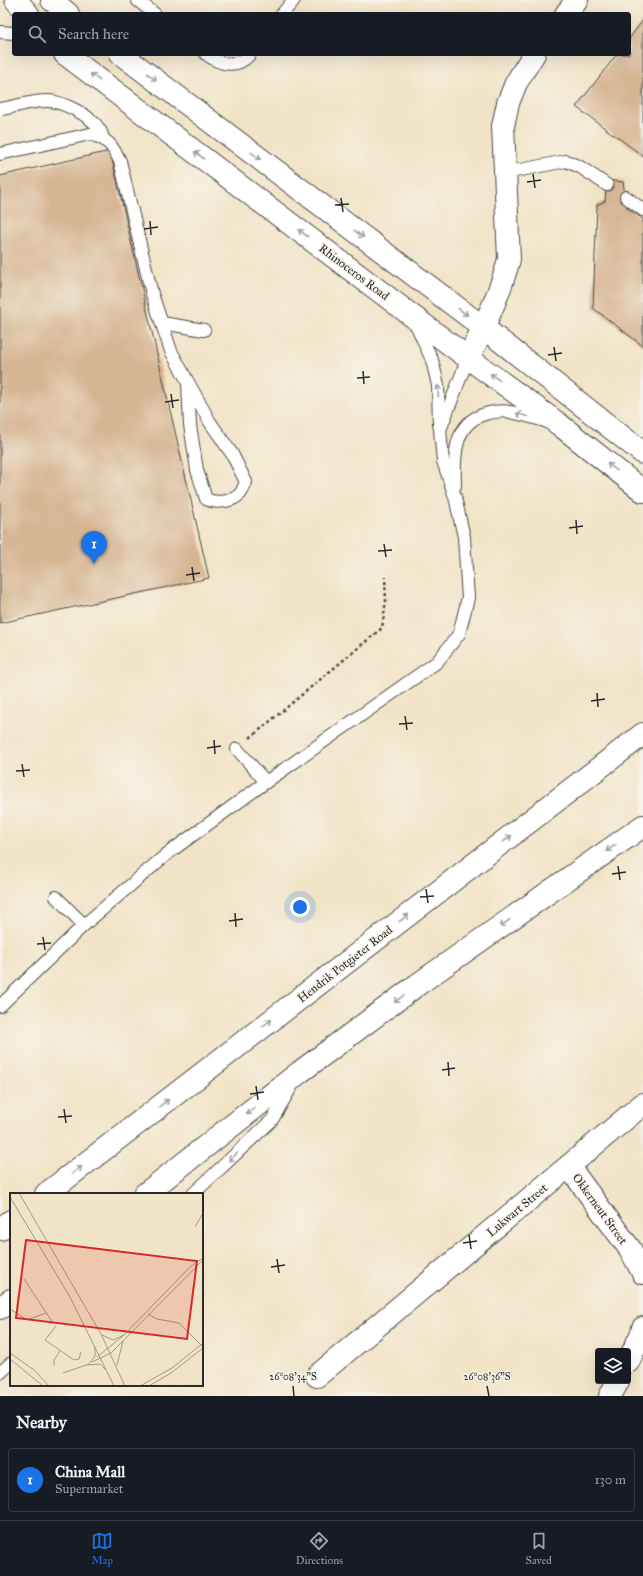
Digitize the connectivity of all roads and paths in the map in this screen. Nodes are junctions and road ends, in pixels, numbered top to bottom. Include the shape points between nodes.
1 (16, 0) edge
2 (52, 0) edge
3 (68, 0) edge
4 (137, 0) edge
5 (294, 0) edge
6 (577, 0) edge
7 (26, 12) edge
8 (66, 12) edge
9 (72, 12) edge
10 (152, 12) edge
11 (284, 12) edge
12 (568, 12) edge
13 (0, 32) edge
14 (12, 33) edge
15 (68, 56) edge
16 (123, 56) edge
17 (208, 56) edge
18 (248, 56) edge
19 (533, 56) edge
20 (0, 109) edge
21 (102, 138) junction
22 (0, 154) edge
23 (505, 173) junction
24 (607, 185) dead end
25 (626, 197) dead end
26 (643, 210) edge
27 (411, 315) junction
28 (162, 323) junction
29 (484, 328) junction
30 (204, 330) dead end
31 (468, 358) junction
32 (188, 383) junction
33 (560, 425) junction
34 (440, 430) junction
35 (643, 453) edge
36 (643, 491) edge
37 (455, 497) junction
38 (385, 577) dead end
39 (643, 734) edge
40 (238, 749) joint
41 (266, 782) junction
42 (643, 826) edge
43 (56, 897) dead end
44 (84, 925) junction
45 (0, 1006) edge
46 (300, 1072) junction
47 (643, 1104) edge
48 (569, 1167) junction
49 (47, 1193) edge
50 (146, 1193) edge
51 (194, 1193) edge
52 (10, 1222) edge
53 (0, 1229) edge
54 (643, 1273) edge
55 (10, 1301) edge
56 (0, 1308) edge
57 (643, 1328) edge
58 (631, 1356) edge
59 (10, 1364) edge
60 (0, 1373) edge
61 (317, 1376) dead end
62 (616, 1384) edge
63 (610, 1396) edge

1 - 7 street
2 - 8 street
3 - 9 street
4 - 10 lane
5 - 11 lane
6 - 12 street
13 - 14 lane
27 -> 15 street, Rhinoceros Road
16 -> 29 street
17 - 18 lane via 228,64 239,63
19 - 23 street via 516,83 508,103 503,126
20 - 21 lane via 45,101 57,102 86,117 99,128
21 - 22 lane via 90,134
21 - 28 lane via 113,147 120,161 152,294
23 - 24 lane via 566,161
23 - 29 street via 509,259 504,279
25 - 26 lane
27 - 31 street, Rhinoceros Road
34 -> 27 lane via 438,385 432,360
28 - 30 lane
28 - 32 lane via 171,351
29 - 31 street
29 - 35 street
33 -> 31 street, Rhinoceros Road
31 - 34 lane
32 - 32 lane via 190,425 197,470 206,499 212,502 227,501 241,494 246,482 232,454
36 -> 33 street, Rhinoceros Road
33 -> 37 lane via 509,412 496,411 475,418 467,424 456,446
34 - 37 lane via 443,461
37 - 41 lane via 464,537 468,598 459,634 437,662
38 - 40 path via 386,601 382,628
49 -> 39 street, Hendrik Potgieter Road
40 - 41 lane
41 - 44 lane via 167,854
42 -> 46 street
43 - 44 lane
44 - 45 lane
46 -> 50 street
46 -> 51 lane via 272,1120
47 - 48 street, Lukwart Street
48 - 54 street, Okkerneut Street via 630,1249
48 - 61 street, Lukwart Street
52 - 53 street
55 - 56 street
57 - 58 street
59 - 60 lane
62 - 63 street

